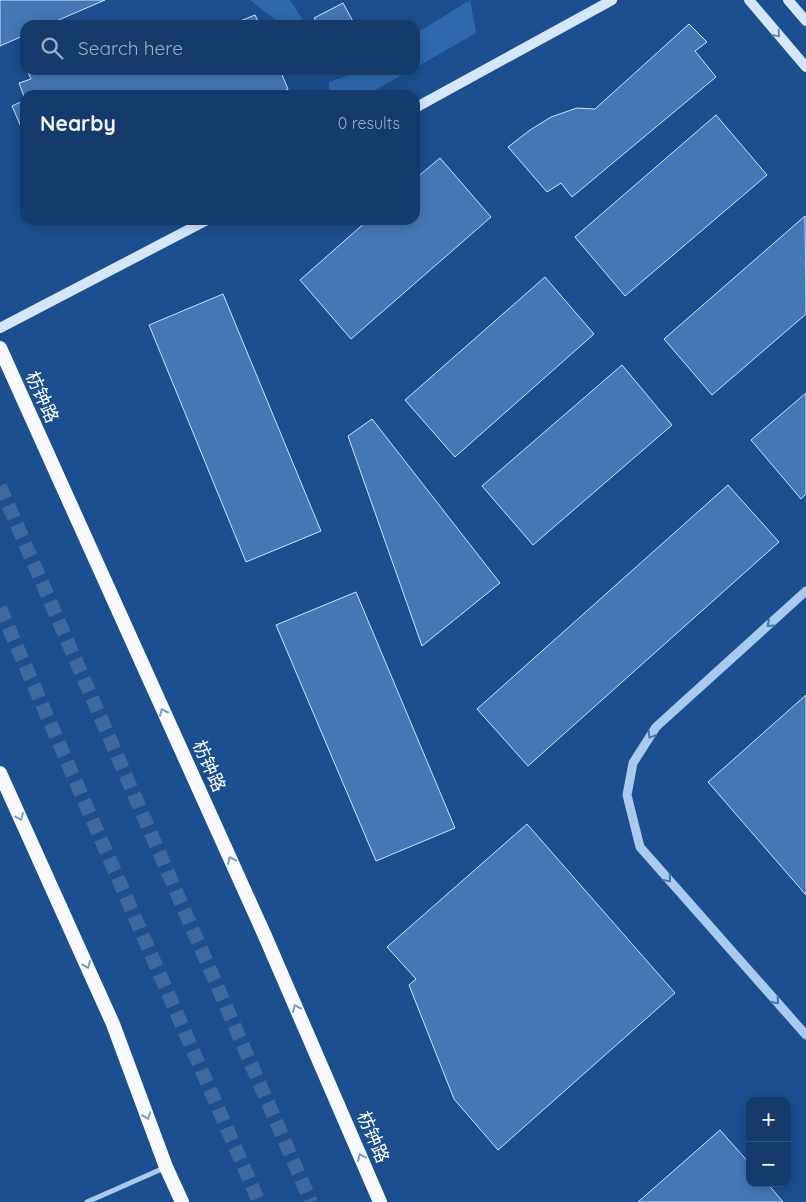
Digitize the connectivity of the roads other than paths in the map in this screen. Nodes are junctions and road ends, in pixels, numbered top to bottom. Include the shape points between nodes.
1 (612, 0) edge
2 (749, 0) edge
3 (788, 0) edge
4 (806, 21) edge
5 (806, 67) edge
6 (420, 105) edge
7 (197, 225) edge
8 (0, 328) edge
9 (0, 348) edge
10 (806, 591) edge
11 (0, 773) edge
12 (806, 1035) edge
13 (166, 1167) junction
14 (86, 1202) edge
15 (182, 1202) edge
16 (380, 1202) edge

1 - 6 main road
2 -> 5 main road
3 - 4 main road
7 - 8 main road
16 -> 9 highway, 枋钟路 via 265,936
10 -> 12 street via 656,728 633,763 628,795 640,847
11 -> 13 highway via 113,1024
13 - 14 street
13 - 15 highway

